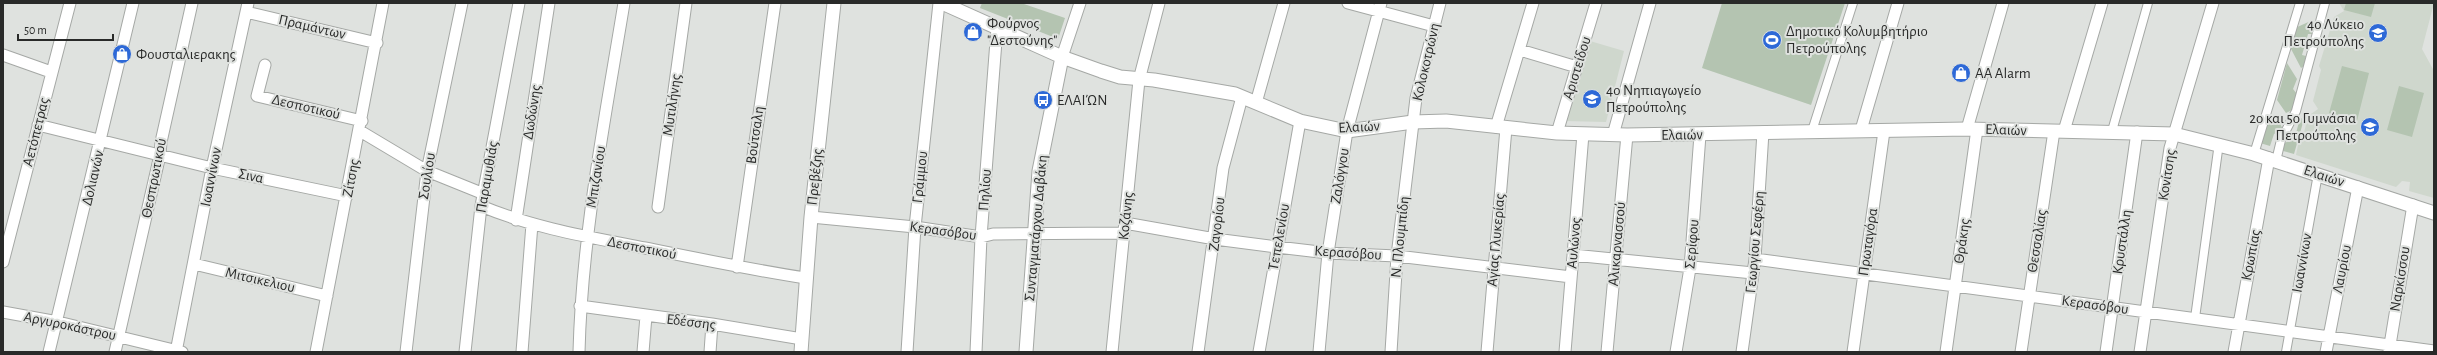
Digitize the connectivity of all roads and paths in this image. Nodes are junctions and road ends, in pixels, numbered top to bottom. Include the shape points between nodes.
1 (70, 3) edge
2 (134, 3) edge
3 (192, 3) edge
4 (383, 3) edge
5 (462, 3) edge
6 (519, 3) edge
7 (548, 3) edge
8 (624, 3) edge
9 (686, 3) edge
10 (775, 3) edge
11 (834, 3) edge
12 (939, 3) edge
13 (942, 3) edge
14 (1080, 3) edge
15 (1159, 3) edge
16 (1284, 3) edge
17 (1348, 3) edge
18 (1440, 3) edge
19 (1533, 3) edge
20 (1596, 3) edge
21 (1650, 3) edge
22 (1853, 3) edge
23 (1898, 3) edge
24 (2003, 3) edge
25 (2102, 3) edge
26 (2148, 3) edge
27 (2213, 3) edge
28 (2300, 3) edge
29 (2325, 3) edge
30 (247, 7) edge
31 (1380, 8) edge
32 (1434, 26) junction
33 (997, 28) junction
34 (377, 43) junction
35 (1520, 50) junction
36 (3, 56) edge
37 (1062, 57) junction
38 (265, 65) dead end
39 (1577, 67) junction
40 (51, 72) junction
41 (1139, 80) junction
42 (1242, 97) junction
43 (1256, 103) junction
44 (1300, 121) junction
45 (1413, 122) junction
46 (38, 125) junction
47 (361, 126) junction
48 (1501, 127) junction
49 (1972, 129) junction
50 (1861, 130) junction
51 (1347, 131) junction
52 (1812, 131) junction
53 (1884, 131) junction
54 (2059, 131) junction
55 (2112, 131) junction
56 (1763, 132) junction
57 (2137, 132) junction
58 (1557, 133) junction
59 (1583, 134) junction
60 (2174, 134) junction
61 (1613, 135) junction
62 (1700, 135) junction
63 (1627, 136) junction
64 (101, 142) junction
65 (2219, 143) junction
66 (2254, 154) junction
67 (160, 155) junction
68 (2272, 160) junction
69 (212, 168) junction
70 (426, 171) junction
71 (2318, 174) junction
72 (2358, 187) junction
73 (484, 194) junction
74 (347, 196) junction
75 (2412, 205) junction
76 (481, 206) junction
77 (658, 206) dead end
78 (2434, 213) edge
79 (811, 217) junction
80 (516, 220) junction
81 (532, 224) junction
82 (915, 226) junction
83 (1124, 228) junction
84 (1033, 234) junction
85 (981, 237) junction
86 (587, 238) junction
87 (1215, 239) junction
88 (1276, 247) junction
89 (1328, 253) junction
90 (1573, 254) junction
91 (1397, 256) junction
92 (1755, 258) junction
93 (1616, 259) junction
94 (3, 262) edge
95 (194, 264) junction
96 (737, 268) junction
97 (1493, 268) junction
98 (1690, 268) junction
99 (1753, 273) junction
100 (1863, 273) junction
101 (1571, 277) junction
102 (806, 278) junction
103 (1956, 286) junction
104 (327, 296) junction
105 (2029, 296) junction
106 (580, 306) junction
107 (2113, 307) junction
108 (3, 312) edge
109 (2146, 312) junction
110 (646, 316) junction
111 (2196, 318) junction
112 (58, 322) junction
113 (712, 324) junction
114 (2238, 324) junction
115 (2290, 331) junction
116 (118, 337) junction
117 (2329, 337) junction
118 (802, 339) junction
119 (2389, 348) edge
120 (2434, 351) edge
121 (49, 352) edge
122 (115, 352) edge
123 (179, 352) edge
124 (316, 352) edge
125 (406, 352) edge
126 (465, 352) edge
127 (522, 352) edge
128 (579, 352) edge
129 (643, 352) edge
130 (710, 352) edge
131 (801, 352) edge
132 (907, 352) edge
133 (976, 352) edge
134 (1026, 352) edge
135 (1112, 352) edge
136 (1198, 352) edge
137 (1259, 352) edge
138 (1318, 352) edge
139 (1391, 352) edge
140 (1487, 352) edge
141 (1565, 352) edge
142 (1607, 352) edge
143 (1676, 352) edge
144 (1742, 352) edge
145 (1853, 352) edge
146 (1946, 352) edge
147 (2021, 352) edge
148 (2106, 352) edge
149 (2140, 352) edge
150 (2234, 352) edge
151 (2286, 352) edge
152 (2326, 352) edge

1 - 40 street, Αετόπετρας
2 - 64 street, Δολιανών
3 - 67 street, Θεσπρωτικού
4 - 34 street, Ζίτσης
5 - 70 street, Σουλίου
6 - 73 street, Παραμυθιάς
7 - 80 street, Δωδώνης
8 - 86 street, Μπιζανίου
9 - 77 street, Μυτιλήνης
10 - 96 street, Βούτσαλη
11 - 79 street, Πρεβέζης
12 - 82 street, Γράμμου
13 - 33 street, Ελαιών
14 - 37 street
15 - 41 street, Κοζάνης
16 - 43 street
17 - 31 street
18 - 32 street, Κολοκοτρώνη
19 - 35 street, Αγίας Γλυκερίας
20 - 39 street, Αριστείδου
21 - 61 street
22 - 52 street
23 - 50 street
24 - 49 street, Θράκης
25 - 54 street, Θεσσαλίας
26 - 55 street
27 - 60 street, Κονίτσης
28 - 66 street
29 - 68 street via 2296,112
30 - 34 street, Πραμάντων
30 - 69 street, Ιωαννίνων
31 - 32 street
31 - 51 street, Ζαλόγγου
32 - 45 street, Κολοκοτρώνη via 1416,98
33 - 37 street, Ελαιών
33 - 85 street, Πηλίου
34 - 47 street, Ζίτσης
35 - 39 street
35 - 48 street, Αγίας Γλυκερίας
36 - 40 street
37 - 41 street, Ελαιών via 1113,75
37 - 84 street, Συνταγματάρχου Δαβάκη via 1039,171
38 - 47 street, Δεσποτικού via 257,96
39 - 58 street, Αριστείδου
40 - 46 street, Αετόπετρας
41 - 42 street, Ελαιών
41 - 83 street, Κοζάνης
42 - 43 street, Ελαιών
42 - 87 street, Ζαγορίου via 1223,168
43 - 44 street, Ελαιών
44 - 51 street, Ελαιών
44 - 88 street, Τεπελενίου
45 - 48 street, Ελαιών via 1446,121
45 - 51 street, Ελαιών
45 - 91 street, N. Πλουμπίδη
46 - 64 street, Σινα
46 - 94 street, Αετόπετρας
47 - 70 street, Δεσποτικού
47 - 74 street, Ζίτσης
48 - 58 street, Ελαιών
48 - 97 street, Αγίας Γλυκερίας
49 - 53 street, Ελαιών
49 - 54 street, Ελαιών
49 - 103 street, Θράκης
50 - 52 street, Ελαιών
50 - 53 street, Ελαιών
51 - 89 street, Ζαλόγγου
52 - 56 street, Ελαιών
53 - 100 street, Πρωταγόρα
54 - 55 street, Ελαιών
54 - 105 street, Θεσσαλίας
55 - 57 street, Ελαιών
56 - 62 street, Ελαιών
56 - 92 street, Γεωργίου Σεφέρη
57 - 60 street, Ελαιών
57 - 107 street, Κρυστάλλη
58 - 59 street, Ελαιών
59 - 61 street, Ελαιών
59 - 90 street, Αυλώνος
60 - 65 street, Ελαιών
60 - 109 street, Κονίτσης
61 - 63 street, Ελαιών
62 - 63 street, Ελαιών
62 - 98 street, Σερίφου
63 - 93 street, Αλικαρνασσού
64 - 67 street, Σινα
64 - 112 street, Δολιανών
65 - 66 street, Ελαιών
65 - 111 street
66 - 68 street, Ελαιών
67 - 69 street, Σινα
67 - 116 street, Θεσπρωτικού
68 - 71 street, Ελαιών
68 - 114 street, Κρωπίας
69 - 74 street, Σινα
69 - 95 street, Ιωαννίνων
70 - 73 street, Δεσποτικού
70 - 125 street, Σουλίου
71 - 72 street, Ελαιών
71 - 115 street, Ιωαννίνων
72 - 75 street, Ελαιών
72 - 117 street, Λαυρίου
73 - 76 street, Παραμυθιάς
74 - 104 street, Ζίτσης
75 - 78 street, Ελαιών
75 - 119 street, Ναρκίσσου
76 - 80 street, Δεσποτικού
76 - 126 street, Παραμυθιάς
79 - 82 street, Κερασόβου
79 - 102 street, Πρεβέζης
80 - 81 street, Δεσποτικού
81 - 86 street, Δεσποτικού
81 - 127 street
82 - 85 street, Κερασόβου
82 - 132 street, Γράμμου
83 - 84 street, Κερασόβου
83 - 87 street, Κερασόβου
83 - 135 street, Κοζάνης
84 - 85 street, Κερασόβου
84 - 134 street, Συνταγματάρχου Δαβάκη
85 - 133 street, Πηλίου
86 - 96 street, Δεσποτικού
86 - 106 street, Μπιζανίου
87 - 88 street, Κερασόβου
87 - 136 street, Ζαγορίου
88 - 89 street, Κερασόβου
88 - 137 street, Τεπελενίου
89 - 91 street, Κερασόβου
89 - 138 street, Ζαλόγγου
90 - 93 street
90 - 101 street, Αυλώνος
91 - 97 street, Κερασόβου
91 - 139 street, N. Πλουμπίδη
92 - 99 street, Γεωργίου Σεφέρη
92 - 100 street, Κερασόβου
93 - 98 street
93 - 142 street, Αλικαρνασσού
95 - 104 street, Μιτσικελιου
95 - 123 street, Ιωαννίνων
96 - 102 street, Δεσποτικού
97 - 101 street, Κερασόβου
97 - 140 street, Αγίας Γλυκερίας
98 - 99 street
98 - 143 street, Σερίφου
99 - 144 street, Γεωργίου Σεφέρη
100 - 103 street, Κερασόβου
100 - 145 street, Πρωταγόρα
101 - 141 street, Αυλώνος
102 - 118 street, Πρεβέζης
103 - 105 street, Κερασόβου
103 - 146 street, Θράκης
104 - 124 street, Ζίτσης
105 - 107 street, Κερασόβου
105 - 147 street, Θεσσαλίας
106 - 110 street, Εδέσσης
106 - 128 street, Μπιζανίου
107 - 109 street, Κερασόβου
107 - 148 street, Κρυστάλλη
108 - 112 street, Αργυροκάστρου
109 - 111 street, Κερασόβου
109 - 149 street, Κονίτσης
110 - 113 street, Εδέσσης
110 - 129 street
111 - 114 street, Κερασόβου
112 - 116 street, Αργυροκάστρου
112 - 121 street, Δολιανών
113 - 118 street, Εδέσσης
113 - 130 street
114 - 115 street, Κερασόβου
114 - 150 street, Κρωπίας
115 - 117 street, Κερασόβου
115 - 151 street, Ιωαννίνων
116 - 122 street, Θεσπρωτικού
116 - 123 street, Αργυροκάστρου
117 - 119 street, Κερασόβου
117 - 152 street, Λαυρίου
118 - 131 street, Πρεβέζης
119 - 120 street, Κερασόβου

